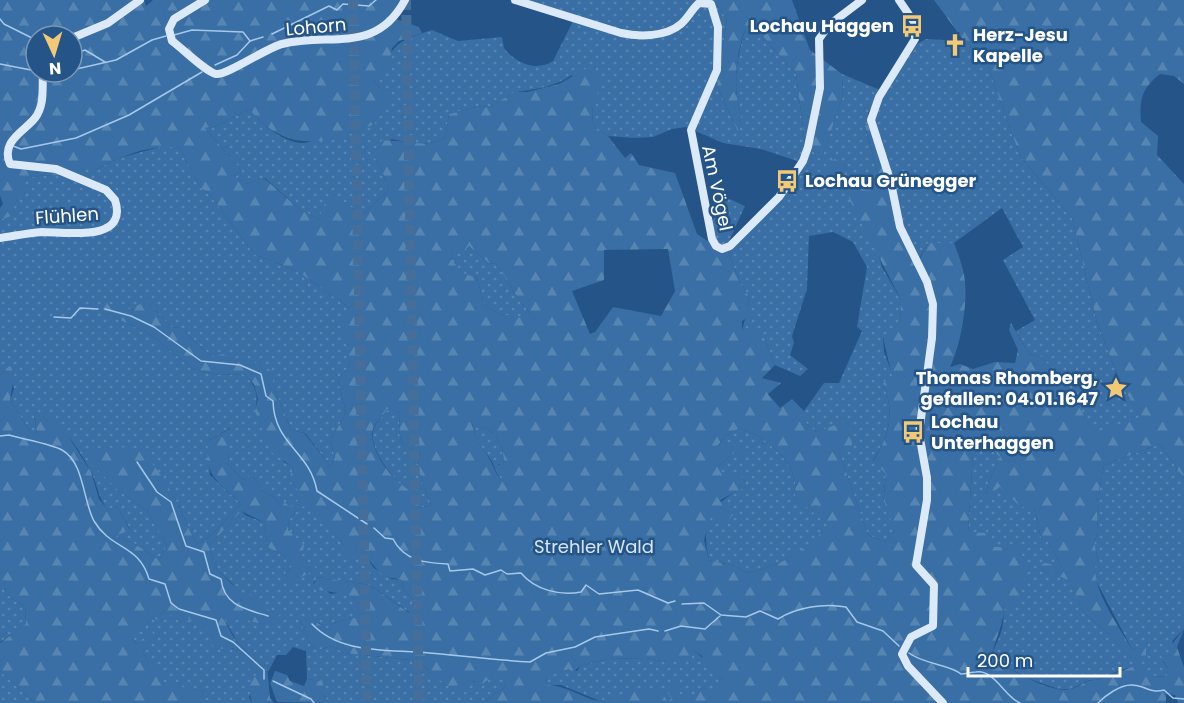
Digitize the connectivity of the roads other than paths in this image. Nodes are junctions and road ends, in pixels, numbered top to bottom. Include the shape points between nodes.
1 (140, 0) edge
2 (205, 0) edge
3 (405, 0) edge
4 (515, 0) edge
5 (862, 0) edge
6 (899, 0) edge
7 (84, 33) edge
8 (43, 84) edge
9 (0, 238) edge
10 (943, 703) edge

1 - 7 street via 108,23
2 - 3 street, Lohorn via 174,19 170,36 210,71 220,74 255,54 283,44 358,38 373,33 393,18
4 - 5 street, Am Vögel via 636,35 673,29 697,4 710,2 718,22 718,60 716,74 691,125 691,140 712,239 724,249 779,197 803,161 820,88 819,39 829,25
6 - 10 street via 914,22 915,39 879,97 871,120 900,227 927,282 933,304 919,433 927,500 916,566 934,585 935,601 934,624 911,637 902,654 908,666
8 - 9 street, Flühlen via 38,114 3,139 2,155 10,164 56,169 110,193 116,204 114,222 100,232

